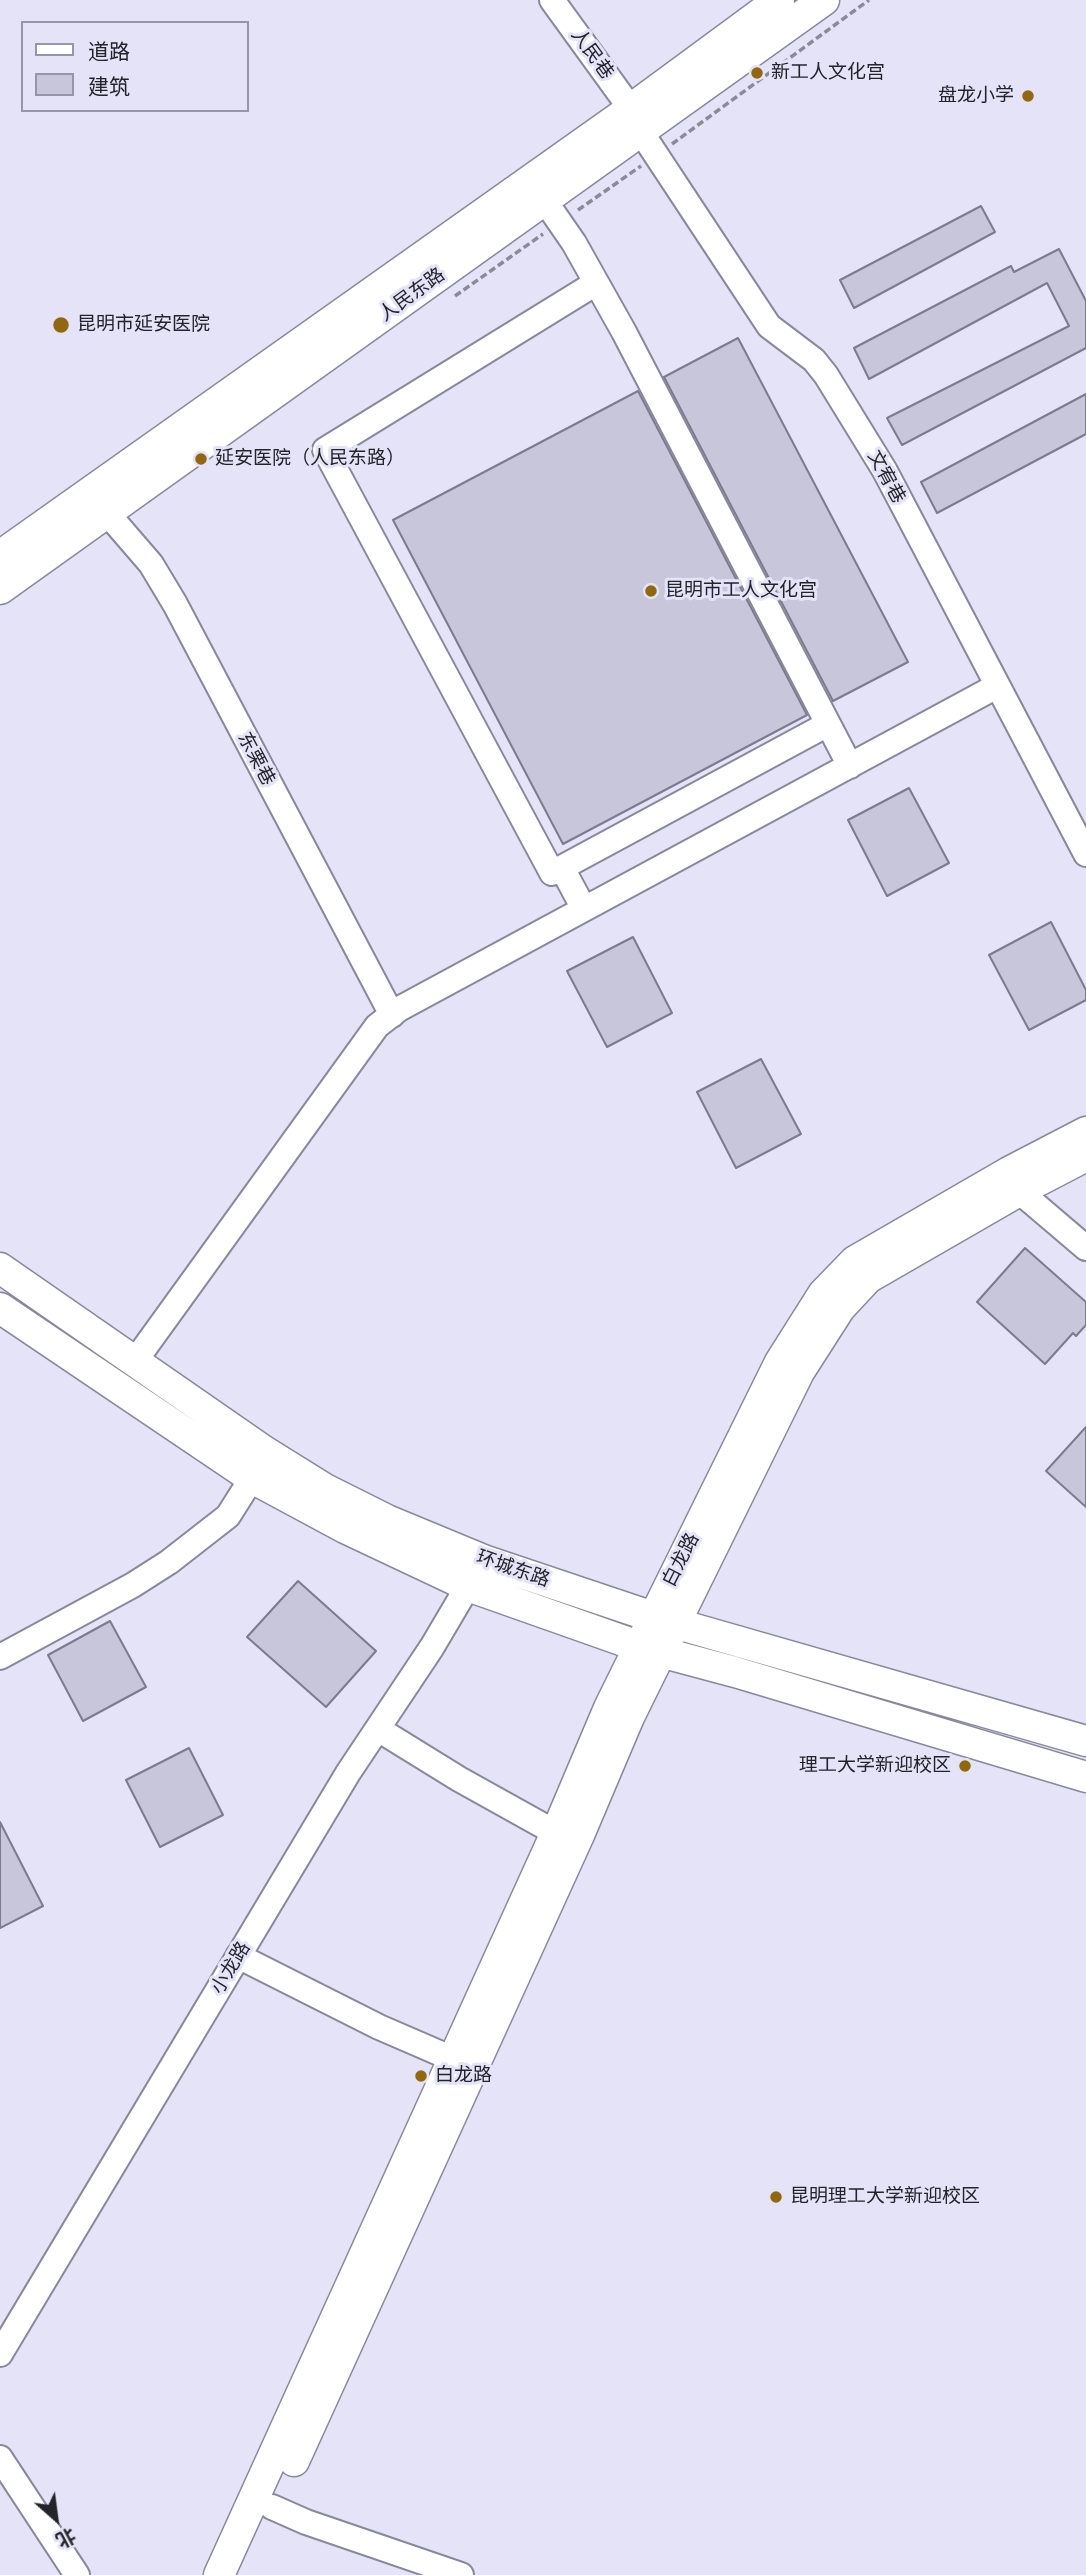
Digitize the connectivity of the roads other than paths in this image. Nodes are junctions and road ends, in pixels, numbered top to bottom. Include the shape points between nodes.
1 (552, 0) edge
2 (779, 0) edge
3 (824, 0) edge
4 (636, 120) junction
5 (545, 201) junction
6 (596, 282) junction
7 (107, 513) junction
8 (0, 556) edge
9 (0, 589) edge
10 (997, 686) junction
11 (828, 724) junction
12 (850, 766) junction
13 (1086, 854) edge
14 (562, 868) junction
15 (584, 909) junction
16 (392, 1015) junction
17 (1086, 1132) edge
18 (1086, 1156) edge
19 (1019, 1191) junction
20 (1086, 1248) edge
21 (0, 1268) edge
22 (0, 1308) edge
23 (135, 1361) junction
24 (252, 1478) junction
25 (468, 1586) junction
26 (663, 1620) junction
27 (649, 1649) junction
28 (0, 1657) edge
29 (377, 1729) junction
30 (1086, 1741) edge
31 (1086, 1777) edge
32 (556, 1833) junction
33 (238, 1956) junction
34 (453, 2059) junction
35 (0, 2354) edge
36 (0, 2458) edge
37 (272, 2507) junction
38 (77, 2575) edge
39 (219, 2575) edge
40 (240, 2575) edge
41 (461, 2575) edge

1 - 4 street, 人民巷
2 - 4 main road, 人民东路
3 - 4 main road, 人民东路
4 - 5 main road, 人民东路
4 - 8 main road, 人民东路
4 - 10 street, 文宥巷 via 769,326 814,360 826,375 885,471
5 - 6 street
5 - 7 main road, 人民东路
6 - 11 street
6 - 14 street via 325,450 552,873
7 - 9 main road, 人民东路
7 - 16 street, 东栗巷 via 151,564 174,604
10 - 12 street
10 - 13 street, 文宥巷
11 - 12 street
11 - 14 street
12 - 15 street
14 - 15 street
15 - 16 street
16 - 23 street via 377,1026
17 - 26 main road, 白龙路 via 855,1261 824,1294 780,1362
18 - 19 main road, 白龙路
19 - 20 street
19 - 26 main road, 白龙路 via 868,1278 840,1308 799,1372
21 - 23 main road, 环城东路
22 - 24 main road, 环城东路
23 - 26 main road, 环城东路 via 274,1457 387,1520 486,1561
24 - 25 main road, 环城东路
24 - 28 street via 228,1516 189,1547 133,1584
25 - 27 main road, 环城东路
25 - 29 street, 小龙路
26 - 27 main road, 白龙路
26 - 30 main road, 环城东路
27 - 31 main road, 环城东路
27 - 32 main road, 白龙路
27 - 37 main road, 白龙路 via 346,2349
29 - 32 street
29 - 33 street, 小龙路
32 - 34 main road, 白龙路
33 - 34 street
33 - 35 street, 小龙路
34 - 39 main road, 白龙路
36 - 38 street
37 - 40 main road, 白龙路
37 - 41 street

